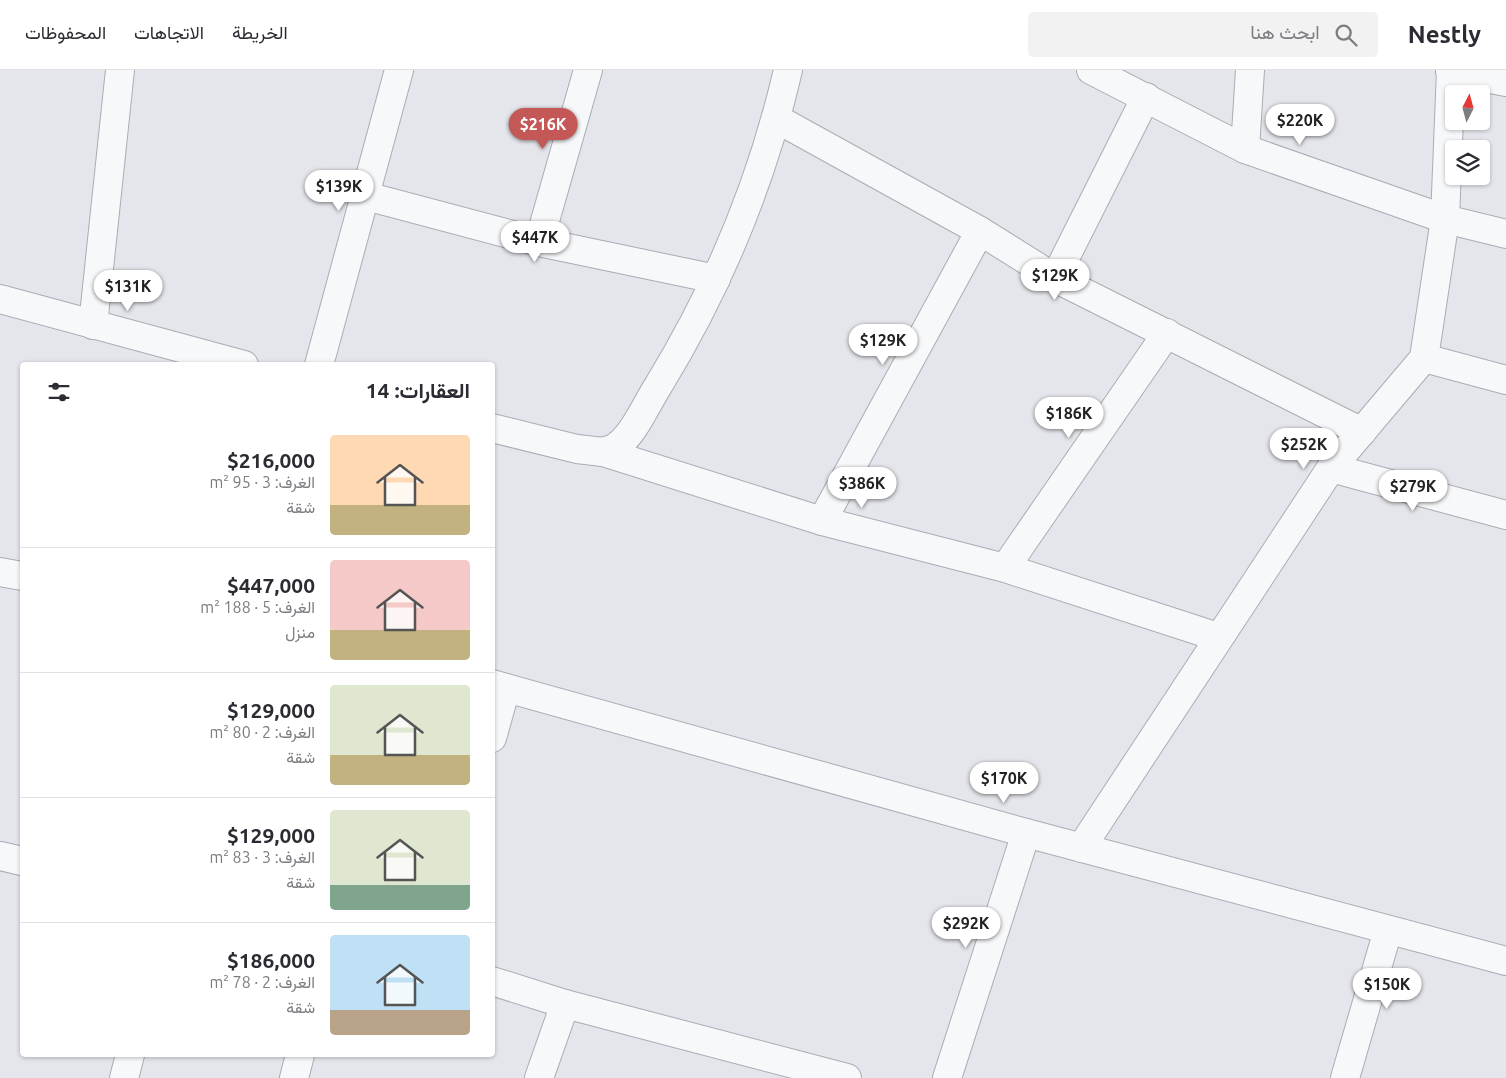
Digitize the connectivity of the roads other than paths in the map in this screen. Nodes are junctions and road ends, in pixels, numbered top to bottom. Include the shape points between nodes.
1 (120, 70) edge
2 (399, 70) edge
3 (588, 70) edge
4 (788, 70) edge
5 (1091, 70) edge
6 (1250, 70) edge
7 (1450, 70) edge
8 (1506, 82) edge
9 (1146, 97) junction
10 (777, 119) junction
11 (1244, 149) junction
12 (366, 196) junction
13 (1445, 219) junction
14 (980, 231) junction
15 (1506, 234) edge
16 (539, 242) junction
17 (1056, 278) junction
18 (716, 280) junction
19 (0, 298) edge
20 (93, 325) junction
21 (1168, 333) junction
22 (1424, 358) junction
23 (233, 362) edge
24 (320, 362) edge
25 (1506, 380) edge
26 (495, 429) edge
27 (1362, 432) junction
28 (603, 452) junction
29 (1331, 468) junction
30 (1506, 515) edge
31 (822, 521) junction
32 (1005, 568) junction
33 (0, 572) edge
34 (20, 576) edge
35 (1218, 637) junction
36 (499, 686) edge
37 (495, 716) edge
38 (1026, 832) junction
39 (1081, 848) junction
40 (0, 856) edge
41 (20, 861) edge
42 (1388, 930) junction
43 (1506, 961) edge
44 (495, 982) edge
45 (565, 1004) junction
46 (129, 1057) edge
47 (299, 1057) edge
48 (124, 1078) edge
49 (294, 1078) edge
50 (540, 1078) edge
51 (847, 1078) edge
52 (947, 1078) edge
53 (1345, 1078) edge

1 - 20 street
2 - 12 street
3 - 16 street
4 - 10 street
5 - 9 street
6 - 11 street
7 - 8 street
7 - 13 street
9 - 11 street
9 - 17 street
10 - 14 street
10 - 18 street via 756,183
11 - 13 street
12 - 16 street
12 - 24 street
13 - 15 street
13 - 22 street
14 - 17 street
14 - 31 street
16 - 18 street
17 - 21 street
18 - 28 street via 634,426 617,446
19 - 20 street
20 - 23 street
21 - 27 street
21 - 32 street
22 - 25 street
22 - 27 street
26 - 28 street via 577,449
27 - 29 street
28 - 31 street
29 - 30 street
29 - 35 street
31 - 32 street
32 - 35 street
33 - 34 street
35 - 39 street
36 - 37 street
36 - 38 street
38 - 39 street
38 - 52 street
39 - 42 street
40 - 41 street
42 - 43 street
42 - 53 street
44 - 45 street
45 - 50 street
45 - 51 street
46 - 48 street
47 - 49 street

